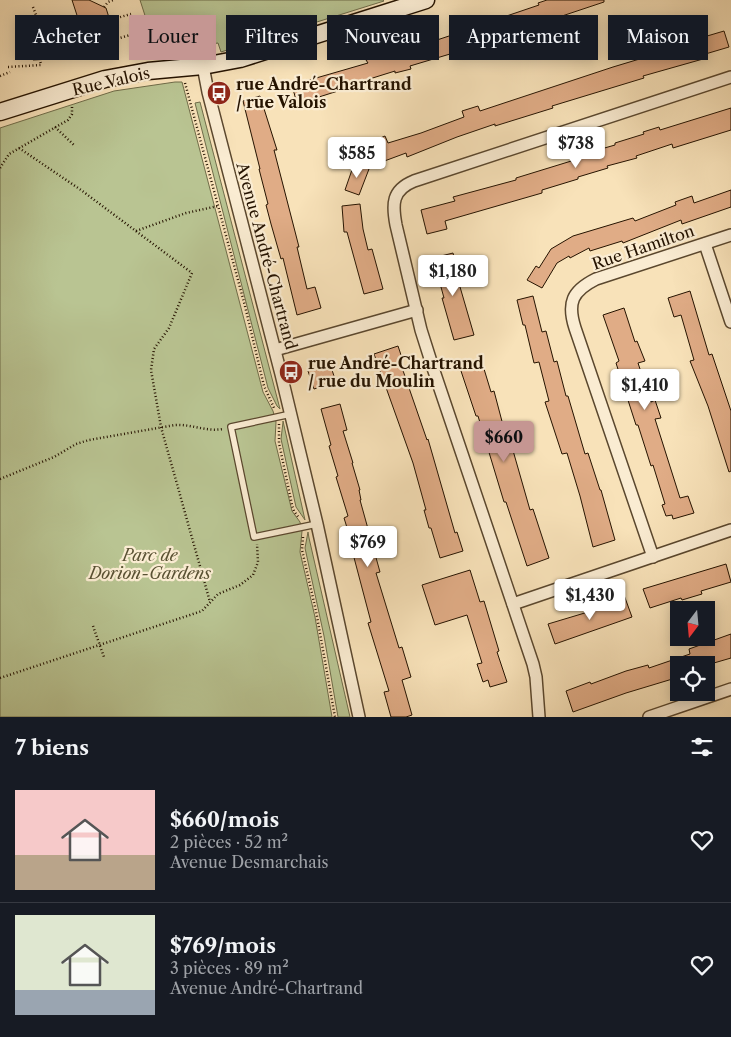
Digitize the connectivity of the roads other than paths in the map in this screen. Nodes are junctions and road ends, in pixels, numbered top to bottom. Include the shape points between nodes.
1 (426, 0) edge
2 (203, 66) junction
3 (731, 77) edge
4 (0, 112) edge
5 (731, 235) edge
6 (705, 244) junction
7 (416, 310) junction
8 (731, 322) edge
9 (275, 350) junction
10 (291, 414) junction
11 (317, 524) junction
12 (731, 530) edge
13 (653, 557) junction
14 (512, 604) junction
15 (731, 689) edge
16 (672, 713) edge
17 (359, 717) edge
18 (539, 717) edge
19 (649, 717) edge

1 - 2 street, Rue Valois via 256,54
2 - 4 street, Rue Valois via 105,79
2 - 9 street, Avenue André-Chartrand
3 - 7 street via 403,186 393,209
5 - 6 street, Rue Hamilton
6 - 8 street
6 - 13 street, Rue Hamilton via 596,279 580,289 572,304 575,328
7 - 9 street
7 - 14 street
9 - 10 street, Avenue André-Chartrand
10 - 11 street, Avenue André-Chartrand
10 - 11 lane via 231,427 254,537
11 - 17 street, Avenue André-Chartrand
12 - 13 street
13 - 14 street
14 - 18 street via 535,671
15 - 16 street
16 - 19 street

